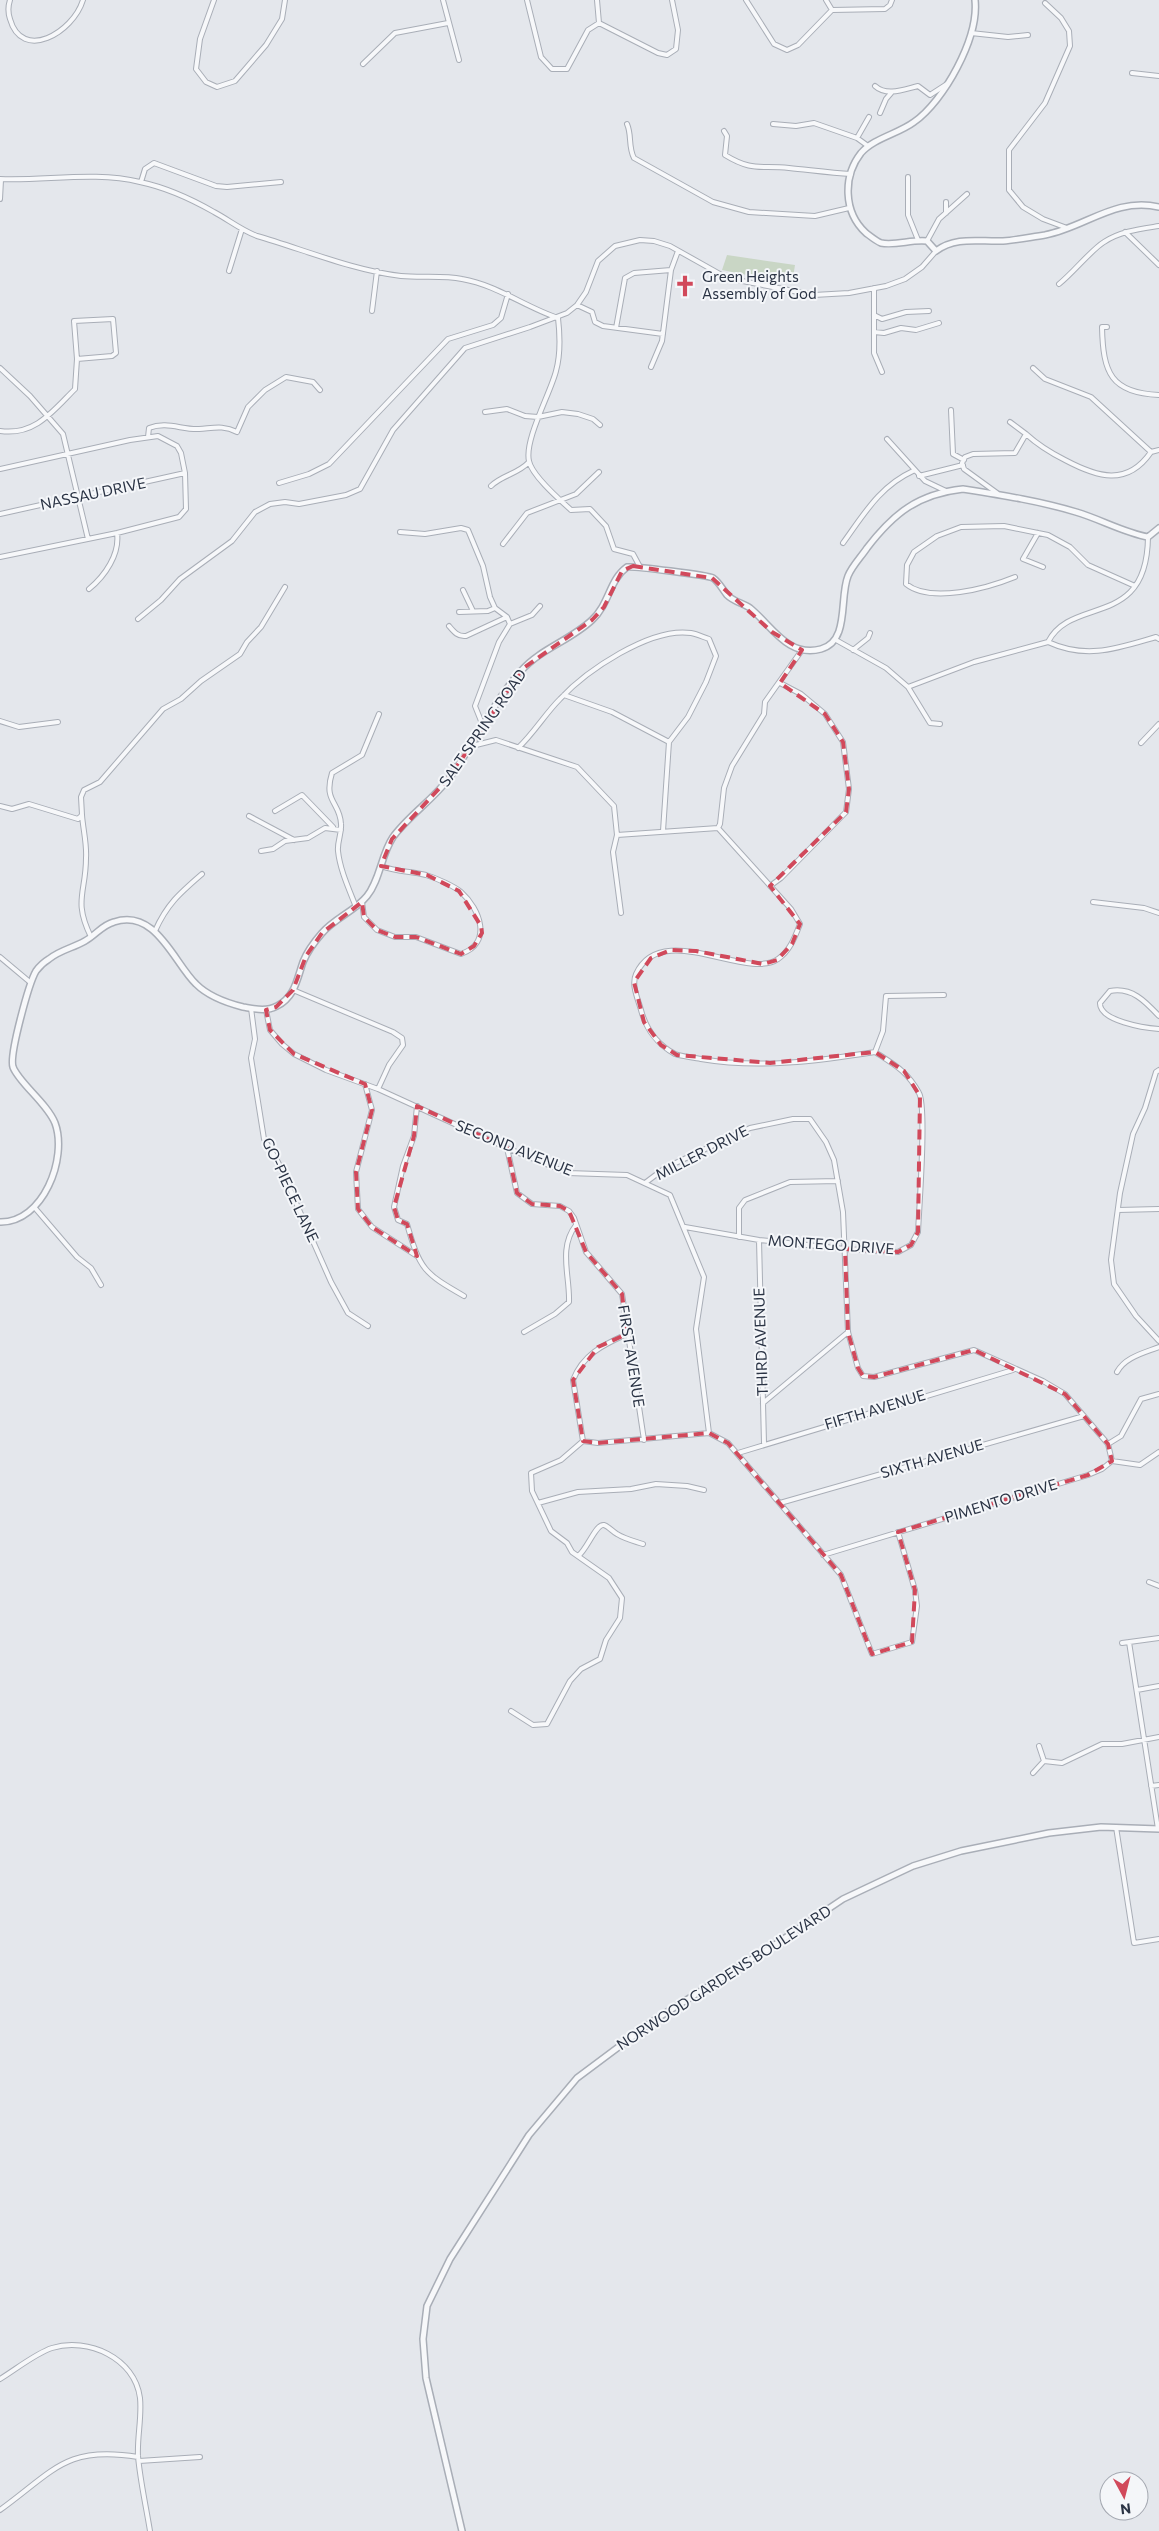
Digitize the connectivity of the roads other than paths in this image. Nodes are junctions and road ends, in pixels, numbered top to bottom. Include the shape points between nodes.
1 (10, 0) edge
2 (83, 0) edge
3 (214, 0) edge
4 (285, 0) edge
5 (443, 0) edge
6 (527, 0) edge
7 (597, 0) edge
8 (672, 0) edge
9 (746, 0) edge
10 (826, 0) edge
11 (892, 0) edge
12 (975, 0) edge
13 (1045, 3) dead end
14 (832, 10) junction
15 (448, 23) junction
16 (599, 23) junction
17 (970, 33) junction
18 (1028, 35) dead end
19 (459, 60) dead end
20 (363, 64) dead end
21 (1132, 73) dead end
22 (1159, 76) edge
23 (948, 82) junction
24 (876, 86) dead end
25 (892, 92) junction
26 (880, 113) dead end
27 (869, 118) dead end
28 (627, 124) dead end
29 (773, 124) dead end
30 (724, 131) dead end
31 (856, 138) junction
32 (868, 146) junction
33 (851, 174) junction
34 (908, 177) dead end
35 (1, 180) edge
36 (141, 182) junction
37 (281, 182) dead end
38 (967, 194) dead end
39 (0, 199) edge
40 (946, 202) dead end
41 (1159, 207) edge
42 (849, 208) junction
43 (946, 213) junction
44 (1159, 226) edge
45 (1067, 228) junction
46 (242, 229) junction
47 (1125, 232) junction
48 (918, 240) junction
49 (927, 241) junction
50 (678, 251) junction
51 (936, 251) junction
52 (1159, 265) edge
53 (671, 270) junction
54 (229, 271) dead end
55 (377, 271) junction
56 (1059, 284) dead end
57 (874, 288) junction
58 (508, 294) junction
59 (577, 306) junction
60 (372, 311) dead end
61 (929, 311) dead end
62 (874, 315) junction
63 (558, 318) junction
64 (939, 323) dead end
65 (616, 328) junction
66 (1107, 328) dead end
67 (874, 332) junction
68 (663, 334) junction
69 (77, 359) junction
70 (651, 367) dead end
71 (0, 368) edge
72 (1033, 368) dead end
73 (882, 372) dead end
74 (320, 390) dead end
75 (1159, 395) edge
76 (951, 410) dead end
77 (485, 412) dead end
78 (48, 415) junction
79 (538, 417) junction
80 (1010, 422) dead end
81 (600, 426) dead end
82 (0, 431) edge
83 (1026, 434) junction
84 (148, 437) junction
85 (887, 439) dead end
86 (1159, 450) edge
87 (1151, 452) junction
88 (69, 455) junction
89 (529, 462) junction
90 (963, 463) junction
91 (0, 469) edge
92 (913, 471) junction
93 (599, 472) dead end
94 (186, 473) junction
95 (919, 476) junction
96 (279, 483) dead end
97 (491, 486) dead end
98 (946, 491) junction
99 (999, 495) junction
100 (79, 498) junction
101 (561, 501) junction
102 (0, 514) edge
103 (1159, 528) edge
104 (400, 532) dead end
105 (1038, 533) junction
106 (117, 534) junction
107 (1148, 537) junction
108 (88, 539) junction
109 (843, 543) dead end
110 (503, 544) dead end
111 (0, 557) edge
112 (640, 567) junction
113 (1043, 567) dead end
114 (1015, 577) dead end
115 (1135, 586) junction
116 (285, 587) dead end
117 (89, 589) dead end
118 (463, 590) dead end
119 (540, 606) dead end
120 (495, 608) junction
121 (473, 611) junction
122 (459, 612) dead end
123 (507, 617) junction
124 (138, 619) dead end
125 (510, 624) junction
126 (449, 626) dead end
127 (870, 633) dead end
128 (1159, 638) edge
129 (836, 640) junction
130 (1048, 642) junction
131 (802, 650) junction
132 (853, 650) junction
133 (780, 683) junction
134 (908, 687) junction
135 (564, 695) junction
136 (379, 714) dead end
137 (0, 721) edge
138 (58, 722) dead end
139 (940, 724) dead end
140 (1159, 724) edge
141 (483, 726) junction
142 (669, 742) junction
143 (1141, 742) dead end
144 (472, 746) junction
145 (518, 748) junction
146 (0, 806) edge
147 (275, 811) dead end
148 (82, 815) junction
149 (249, 816) dead end
150 (333, 827) junction
151 (718, 828) junction
152 (341, 830) junction
153 (662, 831) junction
154 (617, 835) junction
155 (294, 840) junction
156 (261, 851) dead end
157 (381, 866) junction
158 (202, 874) dead end
159 (770, 886) junction
160 (362, 902) junction
161 (1093, 902) dead end
162 (356, 907) junction
163 (621, 913) dead end
164 (1159, 913) edge
165 (155, 931) junction
166 (91, 937) junction
167 (0, 957) edge
168 (31, 983) junction
169 (293, 990) junction
170 (944, 995) dead end
171 (251, 1008) junction
172 (266, 1010) junction
173 (1159, 1016) edge
174 (1159, 1028) edge
175 (875, 1052) junction
176 (1159, 1070) edge
177 (365, 1084) junction
178 (378, 1089) junction
179 (417, 1106) junction
180 (507, 1148) junction
181 (838, 1182) junction
182 (645, 1183) junction
183 (35, 1208) junction
184 (1159, 1209) edge
185 (1118, 1210) junction
186 (1, 1223) edge
187 (576, 1225) junction
188 (685, 1227) junction
189 (739, 1236) junction
190 (759, 1240) junction
191 (845, 1249) junction
192 (417, 1256) junction
193 (101, 1285) dead end
194 (464, 1296) dead end
195 (368, 1326) dead end
196 (524, 1332) dead end
197 (848, 1332) junction
198 (627, 1334) junction
199 (1159, 1341) edge
200 (1159, 1347) edge
201 (1014, 1369) junction
202 (1117, 1372) dead end
203 (1159, 1394) edge
204 (763, 1403) junction
205 (1084, 1416) junction
206 (709, 1433) junction
207 (644, 1440) junction
208 (583, 1441) junction
209 (764, 1443) junction
210 (1108, 1444) junction
211 (1159, 1452) edge
212 (738, 1453) junction
213 (1112, 1460) junction
214 (704, 1490) dead end
215 (538, 1503) junction
216 (780, 1503) junction
217 (898, 1532) junction
218 (643, 1544) dead end
219 (823, 1555) junction
220 (578, 1556) junction
221 (1149, 1582) dead end
222 (1159, 1586) edge
223 (1159, 1638) edge
224 (1129, 1642) junction
225 (1122, 1643) dead end
226 (1159, 1686) edge
227 (1137, 1690) junction
228 (511, 1710) dead end
229 (1159, 1737) edge
230 (1144, 1739) junction
231 (1040, 1746) dead end
232 (1044, 1761) junction
233 (1033, 1773) dead end
234 (1159, 1785) edge
235 (1151, 1786) junction
236 (1116, 1827) junction
237 (1158, 1829) edge
238 (1159, 1939) edge
239 (0, 2379) edge
240 (200, 2457) dead end
241 (139, 2459) junction
242 (0, 2510) edge
243 (150, 2531) edge
244 (462, 2531) edge

1 - 2 street via 12,28 19,36 40,40 51,38 69,26
3 - 4 street via 200,39 196,69 206,82 217,87 235,81 266,45 282,19
5 - 15 street
6 - 16 street via 541,57 552,70 567,69 588,30
7 - 16 street
8 - 16 street via 678,30 676,49 667,54 640,45
9 - 14 street via 774,44 787,50 798,45
10 - 14 street
11 - 14 street via 885,9
12 - 17 street
13 - 45 street via 1069,31 1070,46 1045,103 1009,150 1009,190 1023,207
15 - 19 street
15 - 20 street via 395,33
17 - 18 street via 1008,37
17 - 23 street
21 - 22 street
23 - 25 street via 930,95 918,86
23 - 32 street via 937,99 915,121
24 - 25 street
25 - 26 street
27 - 31 street
28 - 42 street via 634,158 713,202 749,212 795,216 822,215
29 - 31 street via 796,126 814,123
30 - 33 street via 727,136 725,155 748,166
31 - 32 street
32 - 33 street
33 - 42 street
34 - 48 street via 908,216
35 - 36 street via 110,177
35 - 39 street
36 - 37 street via 145,170 154,163 222,186
36 - 46 street via 214,211
38 - 43 street
40 - 43 street
41 - 45 street via 1127,205 1113,208
42 - 48 street via 862,230 880,243
43 - 49 street via 939,218
44 - 47 street
45 - 51 street via 1019,239 959,241
46 - 54 street
46 - 55 street
47 - 52 street
47 - 56 street via 1102,242 1075,272
48 - 49 street
49 - 51 street
50 - 53 street
50 - 57 street via 727,278 756,285 814,295
50 - 59 street via 654,241 640,240 615,246 598,261
51 - 57 street via 905,279
53 - 65 street via 634,273 625,278
53 - 68 street
55 - 58 street via 401,276 462,278
55 - 60 street
57 - 62 street
58 - 63 street
58 - 96 street via 500,318 493,325 448,339 329,464
59 - 63 street
59 - 65 street via 592,312 594,322
61 - 62 street via 906,312 882,319
62 - 67 street
63 - 79 street via 560,347 556,371
63 - 124 street via 465,348 393,430 360,488 346,495 318,501 270,504 255,512 232,541 180,579
64 - 67 street via 916,330 901,328
65 - 68 street
66 - 75 street via 1102,328 1102,345 1116,384 1134,392
67 - 73 street via 874,353
68 - 70 street
69 - 69 street via 74,321 113,318 116,353
69 - 78 street via 75,389
71 - 78 street
72 - 87 street via 1046,379 1091,397
74 - 84 street via 313,382 286,377 265,390 248,407 237,432 221,426 198,429 158,425 149,428
76 - 90 street via 953,454
77 - 79 street via 507,409 524,416
78 - 82 street via 24,431
78 - 88 street via 63,434
79 - 81 street via 552,413 578,414 593,419
79 - 89 street
80 - 83 street
83 - 87 street via 1051,453 1098,476 1130,472
83 - 90 street via 1015,453 973,454
84 - 88 street
84 - 94 street via 158,436 177,446
85 - 92 street
86 - 87 street
88 - 91 street
88 - 100 street
89 - 97 street via 519,470 500,477
89 - 101 street
90 - 95 street
90 - 99 street via 964,469
92 - 95 street
92 - 109 street via 893,481 871,504
93 - 101 street via 576,494
94 - 100 street, NASSAU DRIVE
94 - 106 street via 184,513
95 - 98 street
98 - 99 street via 963,489
98 - 129 street via 924,498 892,518 858,560 845,585
99 - 107 street via 1075,511
100 - 102 street, NASSAU DRIVE
100 - 108 street
101 - 110 street via 527,514
101 - 112 street via 571,510 590,509 606,526 614,549 633,554
103 - 107 street
104 - 120 street via 425,534 460,528 468,530
105 - 113 street via 1023,559
105 - 114 street via 1004,526 961,527 937,536 914,552 905,574 906,584 921,592 986,588
105 - 115 street via 1070,547 1088,565
106 - 108 street
106 - 117 street via 116,554
107 - 115 street via 1144,568
108 - 111 street
112 - 131 street, SALT SPRING ROAD via 712,578 727,595 750,608 784,642
112 - 141 street, SALT SPRING ROAD via 627,567 622,571 615,579 604,607 592,620 522,669
115 - 130 street via 1120,602 1071,622 1053,633
116 - 148 street via 240,654 201,681 182,699 163,709 100,782 84,790
118 - 121 street
119 - 125 street via 532,615
120 - 121 street
120 - 123 street
121 - 122 street
123 - 125 street
123 - 126 street via 461,637
125 - 141 street via 499,642 475,706
127 - 132 street
128 - 130 street via 1100,652 1058,647
129 - 131 street via 819,650
129 - 132 street
130 - 134 street via 974,662
131 - 133 street
132 - 134 street via 886,668
133 - 151 street via 765,702 764,714 732,766 724,788
133 - 159 street via 801,694 825,714 843,742 849,788 846,812
134 - 139 street via 930,723
135 - 142 street via 612,712
135 - 142 street via 606,663 642,642 690,633 709,639 716,656 706,682 688,717
135 - 145 street
136 - 152 street via 362,755 332,773 328,785
137 - 138 street via 19,727
140 - 143 street
141 - 144 street, SALT SPRING ROAD
142 - 153 street
144 - 145 street via 496,740
144 - 157 street, SALT SPRING ROAD via 438,793 392,839
145 - 154 street via 576,767 614,806
146 - 148 street via 12,809 29,804 78,819
147 - 150 street via 302,795
148 - 166 street via 86,859 80,898 83,920
149 - 155 street
150 - 152 street
150 - 155 street via 308,838
151 - 153 street
151 - 159 street
152 - 162 street via 338,849
153 - 154 street
154 - 163 street via 613,852
155 - 156 street
157 - 160 street, SALT SPRING ROAD via 370,893
157 - 160 street via 427,875 460,891 479,920 482,932 478,941 461,954 416,936 395,937 377,930 364,916
158 - 165 street via 174,898
159 - 175 street via 800,924 792,944 777,960 763,964 671,950 651,958 637,972 634,982 644,1022 661,1045 677,1055 709,1060 770,1063 823,1060
160 - 162 street, SALT SPRING ROAD
161 - 164 street
162 - 169 street, SALT SPRING ROAD via 334,922 314,944
165 - 166 street via 131,920 117,920
165 - 171 street via 188,975 209,995
166 - 168 street via 46,960
167 - 168 street
168 - 183 street via 12,1054 13,1068 54,1121 58,1134 52,1173 45,1194
169 - 172 street, SALT SPRING ROAD via 287,1000
169 - 178 street via 402,1038 403,1045
170 - 175 street via 886,996 883,1031
171 - 172 street
171 - 195 street, GO-PIECE LANE via 255,1039 251,1058 264,1139 278,1162 348,1313
172 - 177 street, SECOND AVENUE via 270,1030 294,1054
173 - 174 street via 1144,1000 1126,990 1110,991 1100,1002 1102,1010 1118,1021
175 - 191 street, MONTEGO DRIVE via 904,1071 920,1096 918,1232 911,1245 898,1252
176 - 185 street via 1133,1134
177 - 178 street, SECOND AVENUE
177 - 192 street via 372,1110 356,1172 358,1209 372,1227
178 - 179 street, SECOND AVENUE
179 - 180 street, SECOND AVENUE
179 - 192 street via 414,1136 394,1207 398,1220 407,1224
180 - 182 street, SECOND AVENUE via 568,1173 617,1173
180 - 187 street, FIRST AVENUE via 517,1192 532,1204 564,1208
181 - 182 street, MILLER DRIVE via 834,1160 810,1119 793,1119 750,1128 666,1168
181 - 189 street via 790,1182 745,1200 739,1208
181 - 191 street
182 - 188 street, SECOND AVENUE via 670,1195
183 - 186 street via 26,1215
183 - 193 street via 77,1257 91,1268
184 - 185 street
185 - 199 street via 1111,1260 1114,1284 1136,1316
187 - 196 street via 567,1243 570,1302
187 - 198 street, FIRST AVENUE via 586,1252 622,1294
188 - 189 street, MONTEGO DRIVE
188 - 206 street, SECOND AVENUE via 704,1277 696,1329
189 - 190 street, MONTEGO DRIVE
190 - 191 street, MONTEGO DRIVE
190 - 204 street, THIRD AVENUE
191 - 197 street
192 - 194 street via 433,1278
197 - 201 street via 863,1376 874,1377 974,1350
197 - 204 street
198 - 207 street, FIRST AVENUE
198 - 208 street via 598,1347 573,1380
200 - 202 street via 1134,1356
201 - 205 street via 1065,1394
201 - 209 street, FIFTH AVENUE
203 - 210 street via 1141,1399 1121,1436
204 - 209 street, THIRD AVENUE
205 - 210 street
205 - 216 street, SIXTH AVENUE
206 - 207 street
206 - 212 street via 728,1442
207 - 208 street
208 - 215 street via 560,1460 531,1473 532,1491
209 - 212 street, FIFTH AVENUE
210 - 213 street
211 - 213 street via 1140,1465
212 - 216 street
213 - 217 street, PIMENTO DRIVE via 1088,1475
214 - 215 street via 656,1484 578,1492
215 - 220 street via 551,1531
216 - 219 street
217 - 219 street, PIMENTO DRIVE
217 - 219 street via 915,1590 917,1606 912,1642 872,1654 841,1575
218 - 220 street via 604,1525 596,1528 589,1545
220 - 228 street via 616,1586 622,1598 620,1618 606,1640 600,1659 581,1669 570,1681 547,1724 534,1724
221 - 222 street
223 - 224 street
224 - 225 street
224 - 227 street
226 - 227 street
227 - 230 street
229 - 230 street
230 - 232 street via 1102,1744 1062,1763
230 - 235 street
231 - 232 street
232 - 233 street
234 - 235 street
235 - 237 street
236 - 237 street, NORWOOD GARDENS BOULEVARD
236 - 238 street via 1134,1943
236 - 244 street, NORWOOD GARDENS BOULEVARD via 1048,1833 961,1851 913,1866 843,1899 656,2019 577,2078 529,2135 450,2259 427,2306 423,2339 426,2378
239 - 241 street via 51,2348 75,2344 94,2347 116,2358 129,2372 140,2397
240 - 241 street
241 - 242 street via 110,2452 86,2454 52,2469
241 - 243 street

